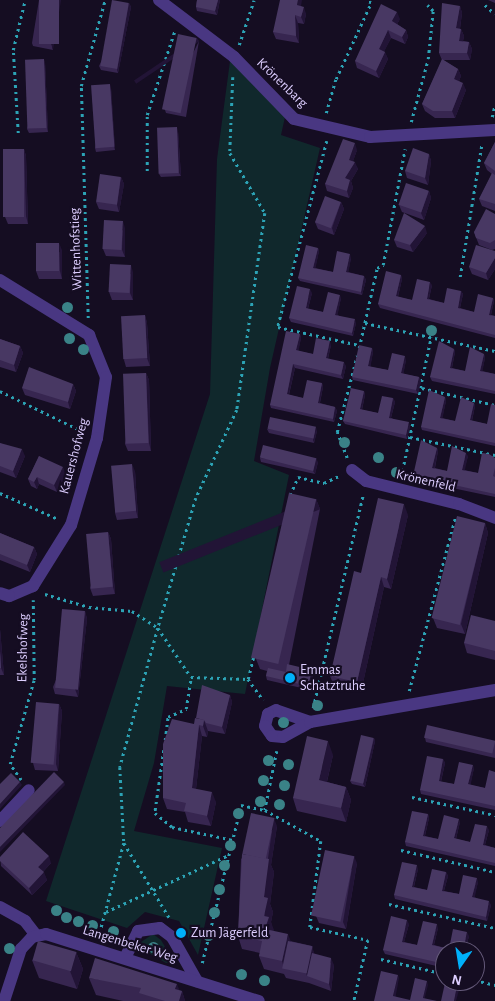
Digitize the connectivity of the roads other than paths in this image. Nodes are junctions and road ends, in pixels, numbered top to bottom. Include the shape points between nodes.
1 (159, 0) edge
2 (492, 130) edge
3 (0, 280) edge
4 (352, 470) road end
5 (495, 518) edge
6 (0, 593) edge
7 (495, 690) edge
8 (310, 722) junction
9 (29, 790) road end
10 (0, 821) edge
11 (0, 908) edge
12 (36, 935) junction
13 (125, 958) junction
14 (197, 981) junction
15 (4, 1001) edge
16 (259, 1001) edge

1 - 2 street, Krönenbarg via 181,13 234,57 294,119 370,137 408,132
3 - 6 street, Kauershofweg via 89,335 106,377 98,438 71,525 33,586 9,596
4 - 5 street, Krönenfeld via 366,481 459,504
7 - 8 street
8 - 8 street via 284,711 272,712 265,726 279,738
9 - 10 street
11 - 12 street via 25,921
12 - 13 street, Langenbeker Weg
12 - 15 street via 16,961
13 - 14 street, Langenbeker Weg
13 - 14 street via 132,940 147,927 160,928 172,937
14 - 16 street, Langenbeker Weg

